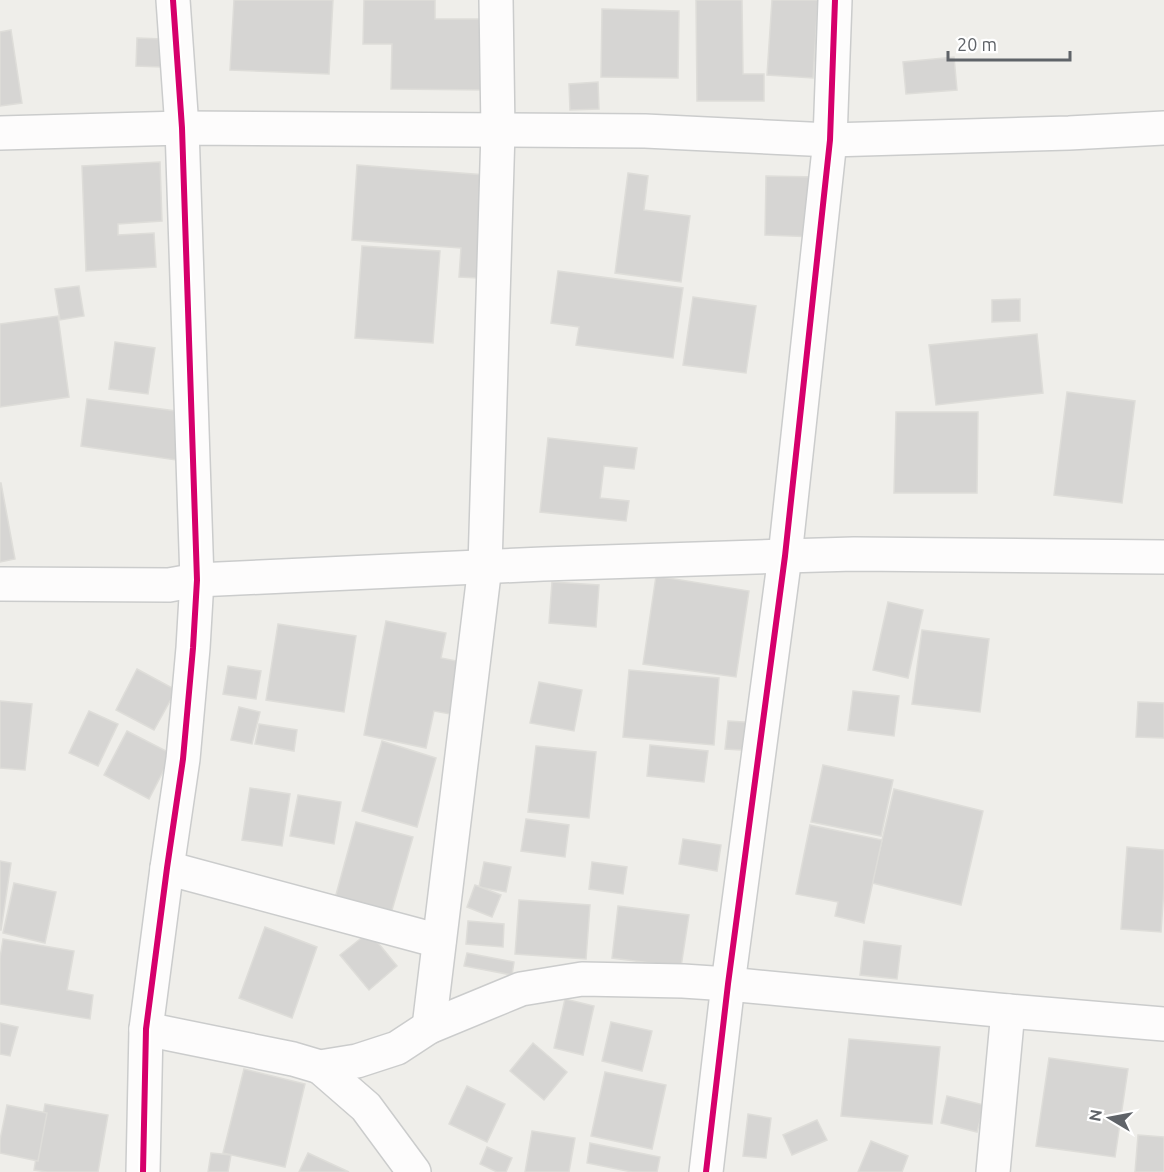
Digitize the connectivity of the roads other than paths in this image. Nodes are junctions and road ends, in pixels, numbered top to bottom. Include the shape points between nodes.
1 (173, 0) edge
2 (496, 0) edge
3 (835, 0) edge
4 (182, 128) junction
5 (1164, 128) edge
6 (498, 131) junction
7 (0, 133) edge
8 (830, 140) junction
9 (785, 556) junction
10 (1164, 557) edge
11 (485, 566) junction
12 (197, 580) junction
13 (0, 584) edge
14 (167, 868) junction
15 (439, 942) junction
16 (728, 984) junction
17 (1008, 1011) junction
18 (1164, 1024) edge
19 (429, 1027) junction
20 (146, 1029) junction
21 (320, 1067) junction
22 (143, 1172) edge
23 (414, 1172) edge
24 (706, 1172) edge
25 (993, 1172) edge

1 - 4 street
2 - 6 street
3 - 8 street
4 - 6 street
4 - 7 street
4 - 12 street
5 - 8 street
6 - 8 street via 645,131
6 - 11 street
8 - 9 street
9 - 10 street
9 - 11 street
9 - 16 street
11 - 12 street
11 - 15 street
12 - 13 street via 169,585
12 - 14 street via 183,759
14 - 15 street
14 - 20 street
15 - 19 street
16 - 17 street
16 - 19 street via 582,979 521,989
16 - 24 street
17 - 18 street
17 - 25 street
19 - 21 street via 397,1048 357,1061
20 - 21 street
20 - 22 street
21 - 23 street via 366,1107

